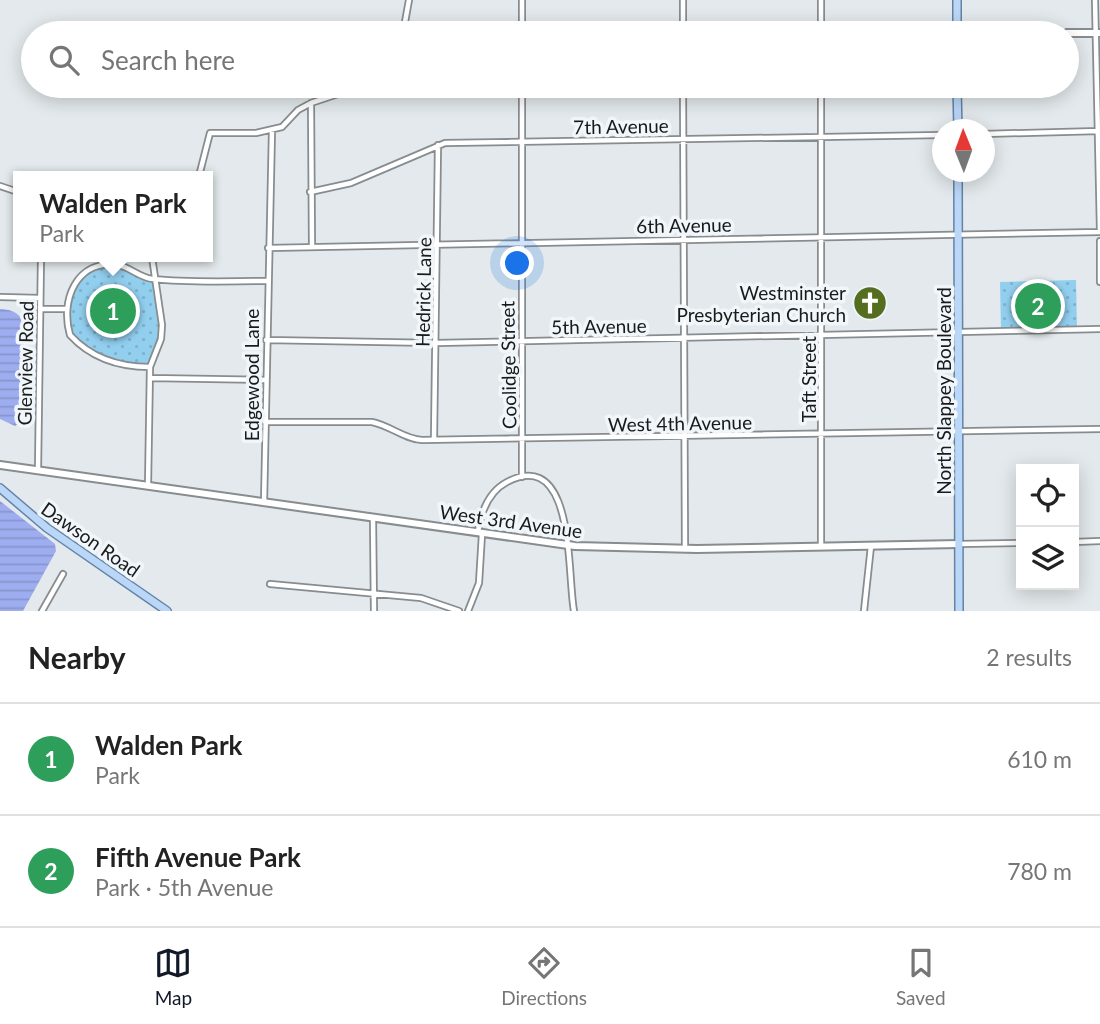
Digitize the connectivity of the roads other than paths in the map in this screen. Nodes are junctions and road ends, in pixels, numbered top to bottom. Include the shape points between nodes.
1 (409, 0) edge
2 (522, 0) edge
3 (683, 0) edge
4 (821, 0) edge
5 (957, 0) edge
6 (1095, 0) edge
7 (405, 21) edge
8 (522, 21) edge
9 (683, 21) edge
10 (821, 21) edge
11 (957, 21) edge
12 (1079, 33) edge
13 (1098, 33) edge
14 (326, 98) edge
15 (522, 98) edge
16 (683, 98) edge
17 (821, 98) edge
18 (957, 98) edge
19 (311, 103) junction
20 (958, 119) edge
21 (272, 130) junction
22 (1099, 131) edge
23 (995, 134) edge
24 (932, 135) edge
25 (821, 137) junction
26 (684, 139) junction
27 (522, 142) junction
28 (438, 145) junction
29 (200, 171) edge
30 (958, 182) edge
31 (310, 191) junction
32 (1100, 232) edge
33 (958, 234) junction
34 (822, 236) junction
35 (684, 239) junction
36 (1100, 241) edge
37 (520, 243) junction
38 (437, 244) junction
39 (312, 247) junction
40 (268, 248) junction
41 (41, 262) edge
42 (152, 262) edge
43 (153, 279) junction
44 (267, 281) junction
45 (1100, 282) edge
46 (0, 298) edge
47 (40, 298) junction
48 (40, 309) junction
49 (66, 309) junction
50 (1100, 329) edge
51 (958, 333) junction
52 (822, 336) junction
53 (683, 338) junction
54 (266, 340) junction
55 (523, 341) junction
56 (436, 343) junction
57 (150, 368) junction
58 (150, 378) junction
59 (265, 380) junction
60 (265, 422) junction
61 (1100, 429) edge
62 (959, 432) junction
63 (822, 435) junction
64 (685, 436) junction
65 (523, 439) junction
66 (434, 440) junction
67 (0, 465) edge
68 (38, 470) junction
69 (522, 477) junction
70 (148, 486) junction
71 (0, 488) edge
72 (264, 503) junction
73 (373, 519) junction
74 (480, 533) junction
75 (1100, 541) edge
76 (1079, 542) edge
77 (1016, 543) edge
78 (959, 544) junction
79 (566, 545) junction
80 (871, 545) junction
81 (821, 546) junction
82 (685, 549) junction
83 (63, 574) dead end
84 (270, 584) dead end
85 (374, 593) junction
86 (42, 611) edge
87 (167, 611) edge
88 (373, 611) edge
89 (459, 611) edge
90 (468, 611) edge
91 (574, 611) edge
92 (864, 611) edge
93 (959, 611) edge

1 - 7 street
2 - 8 street
3 - 9 street
4 - 10 street
5 - 11 main road
6 - 13 street
12 - 13 street
13 - 22 street
14 - 19 street
15 - 27 street, Coolidge Street
16 - 26 street
17 - 25 street, Taft Street
18 - 20 main road
19 - 21 street
19 - 31 street
21 - 29 street via 210,133
21 - 40 street, Edgewood Lane
22 - 23 street
22 - 32 street
24 - 25 street, 7th Avenue
25 - 26 street, 7th Avenue
25 - 34 street, Taft Street
26 - 27 street, 7th Avenue
26 - 35 street
27 - 28 street, 7th Avenue
27 - 37 street, Coolidge Street
28 - 31 street, 7th Avenue via 351,183
28 - 38 street, Hedrick Lane
30 - 33 main road, North Slappey Boulevard
31 - 39 street
32 - 33 street, 6th Avenue
33 - 34 street, 6th Avenue
33 - 51 main road, North Slappey Boulevard
34 - 35 street, 6th Avenue
34 - 52 street, Taft Street
35 - 37 street, 6th Avenue
35 - 53 street
36 - 45 street
37 - 38 street, 6th Avenue
37 - 55 street, Coolidge Street
38 - 39 street, 6th Avenue
38 - 56 street, Hedrick Lane
39 - 40 street, 6th Avenue
40 - 44 street, Edgewood Lane
41 - 47 street, Glenview Road
42 - 43 street
43 - 44 street
43 - 49 street via 122,266 93,268 74,284
43 - 57 street via 162,332
44 - 54 street, Edgewood Lane
46 - 47 street
47 - 48 street, Glenview Road
48 - 49 street
48 - 68 street, Glenview Road
49 - 57 street via 70,335 93,354 125,366
50 - 51 street, 5th Avenue
51 - 52 street, 5th Avenue
51 - 62 main road, North Slappey Boulevard
52 - 53 street, 5th Avenue
52 - 63 street, Taft Street
53 - 55 street, 5th Avenue
53 - 64 street
54 - 56 street, 5th Avenue
54 - 59 street, Edgewood Lane
55 - 56 street, 5th Avenue
55 - 65 street, Coolidge Street
56 - 66 street, Hedrick Lane
57 - 58 street
58 - 59 street
58 - 70 street
59 - 60 street, Edgewood Lane
60 - 66 street, West 4th Avenue via 372,422 413,440
60 - 72 street, Edgewood Lane
61 - 62 street, West 4th Avenue
62 - 63 street, West 4th Avenue
62 - 78 main road, North Slappey Boulevard
63 - 64 street, West 4th Avenue
63 - 81 street, Taft Street
64 - 65 street, West 4th Avenue
64 - 82 street
65 - 66 street, West 4th Avenue
65 - 69 street, Coolidge Street
67 - 68 street, West 3rd Avenue
68 - 70 street, West 3rd Avenue
69 - 74 street via 495,490 484,510
69 - 79 street via 541,480 554,490 563,513
70 - 72 street, West 3rd Avenue
71 - 87 main road, Dawson Road via 47,528
72 - 73 street, West 3rd Avenue
73 - 74 street, West 3rd Avenue
73 - 85 street
74 - 79 street, West 3rd Avenue
74 - 90 street via 479,583
75 - 76 street
77 - 78 street, West 3rd Avenue
78 - 80 street, West 3rd Avenue
78 - 93 main road, North Slappey Boulevard
79 - 82 street, West 3rd Avenue
79 - 91 street
80 - 81 street, West 3rd Avenue
80 - 92 street
81 - 82 street, West 3rd Avenue
83 - 86 street
84 - 85 street
85 - 88 street
85 - 89 street via 429,600

